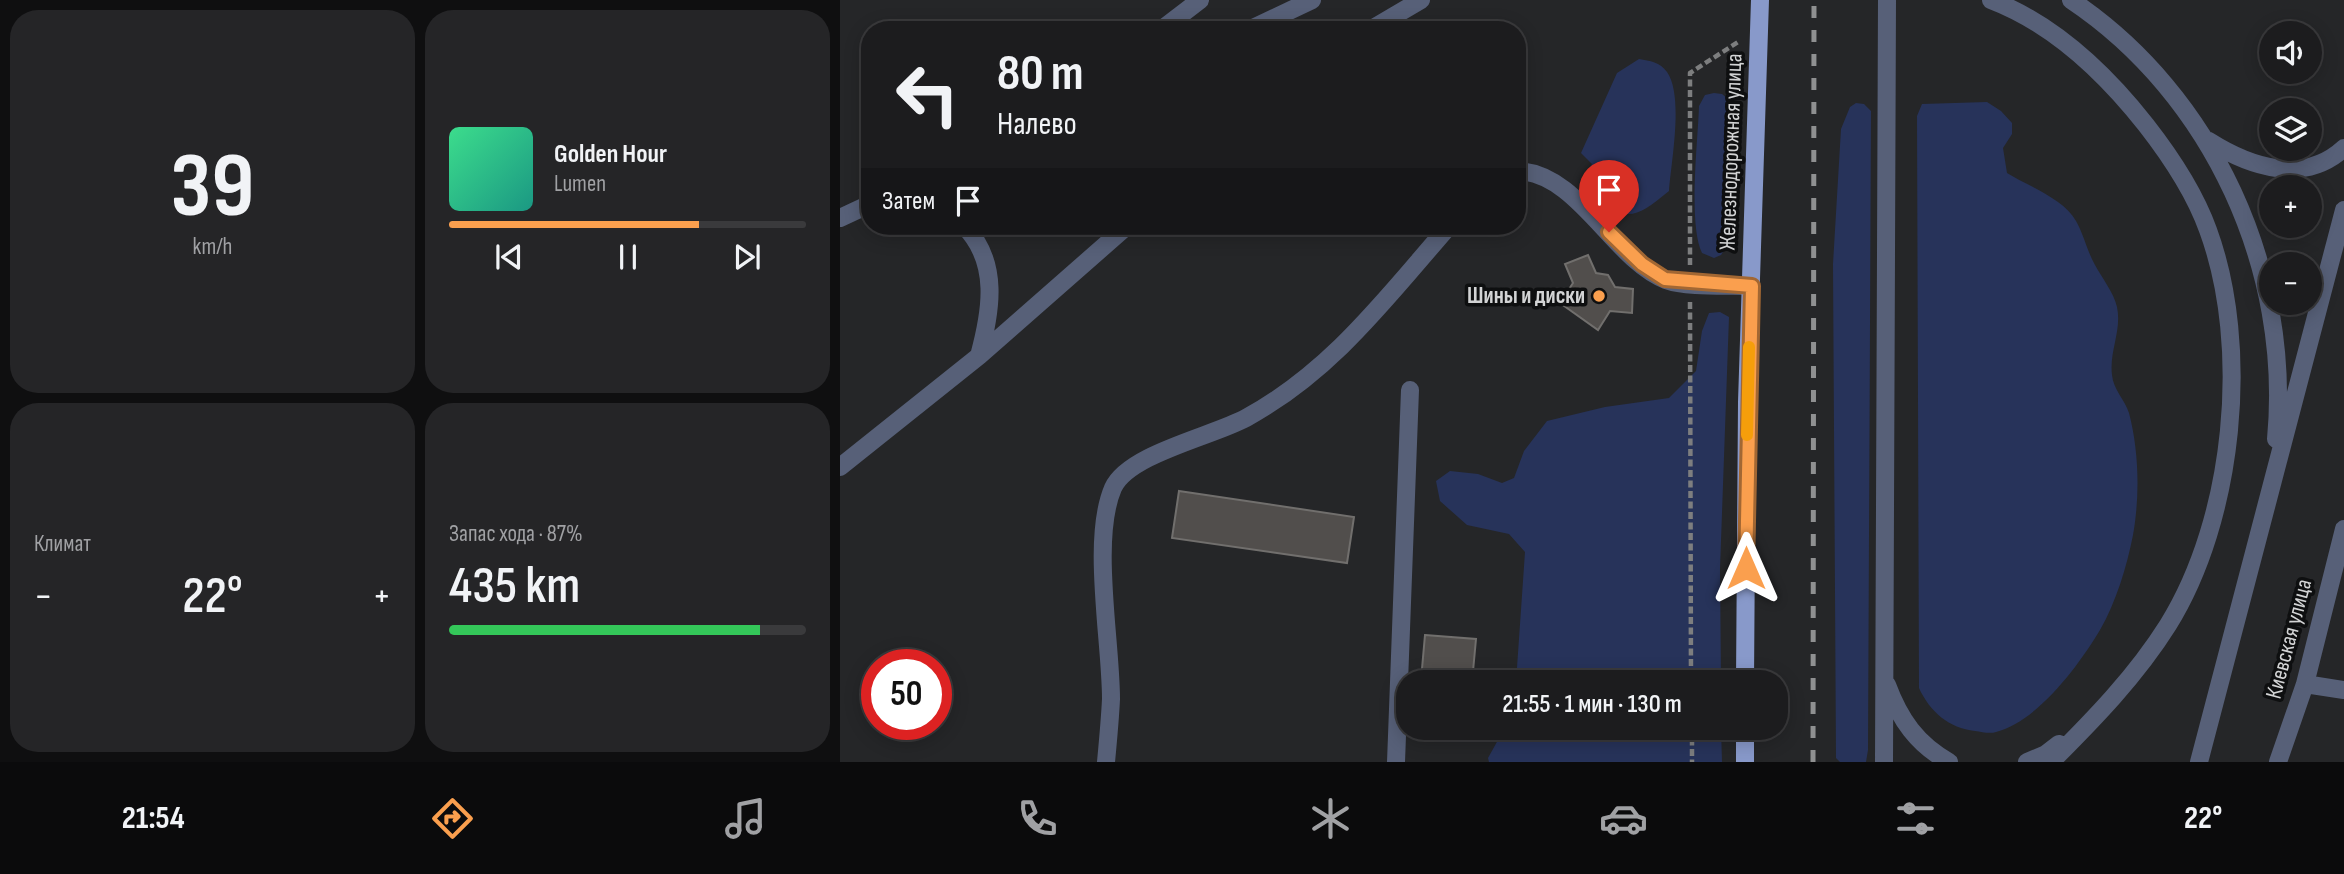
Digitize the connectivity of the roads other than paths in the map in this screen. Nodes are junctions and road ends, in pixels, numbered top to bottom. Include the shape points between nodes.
1 (1200, 0) edge
2 (1312, 0) edge
3 (1421, 0) edge
4 (1760, 0) edge
5 (1887, 0) edge
6 (1991, 0) edge
7 (2071, 0) edge
8 (1173, 21) edge
9 (1268, 21) edge
10 (1385, 21) edge
11 (2206, 139) junction
12 (2344, 148) edge
13 (1526, 172) edge
14 (861, 208) edge
15 (2344, 210) edge
16 (840, 218) edge
17 (970, 235) edge
18 (1117, 235) edge
19 (1440, 235) edge
20 (1752, 286) junction
21 (979, 356) junction
22 (1410, 390) dead end
23 (840, 467) edge
24 (2271, 491) junction
25 (2344, 529) edge
26 (1745, 670) edge
27 (1883, 673) junction
28 (2305, 684) junction
29 (2344, 690) edge
30 (2096, 717) junction
31 (1745, 740) edge
32 (1107, 762) edge
33 (1396, 762) edge
34 (1745, 762) edge
35 (1884, 762) edge
36 (1949, 762) edge
37 (2027, 762) edge
38 (2051, 762) edge
39 (2199, 762) edge
40 (2278, 762) edge

1 - 8 street
2 - 9 street
3 - 10 street
4 - 20 main road, Железнодорожная улица
5 - 27 street
6 - 30 street via 2073,48 2123,97 2166,152 2189,187 2208,230 2226,307 2232,385 2229,428 2223,473 2203,548 2169,623
7 - 11 street via 2140,58
11 - 12 street via 2234,157 2276,169 2310,166 2333,158
11 - 24 street via 2249,231 2272,318 2278,421
13 - 20 street via 1543,175 1560,186 1653,273 1690,283
14 - 16 street
15 - 24 street
17 - 21 street via 984,255 990,278 990,304
18 - 21 street
19 - 32 street via 1354,334 1285,397 1243,420 1148,456 1114,485 1104,543 1111,698
20 - 26 main road, Железнодорожная улица
21 - 23 street
22 - 33 street
24 - 39 street
25 - 28 street, Киевская улица
27 - 35 street
27 - 36 street via 1905,725 1920,743
28 - 29 street
28 - 40 street, Киевская улица
30 - 37 street via 2046,754
30 - 38 street
31 - 34 main road

